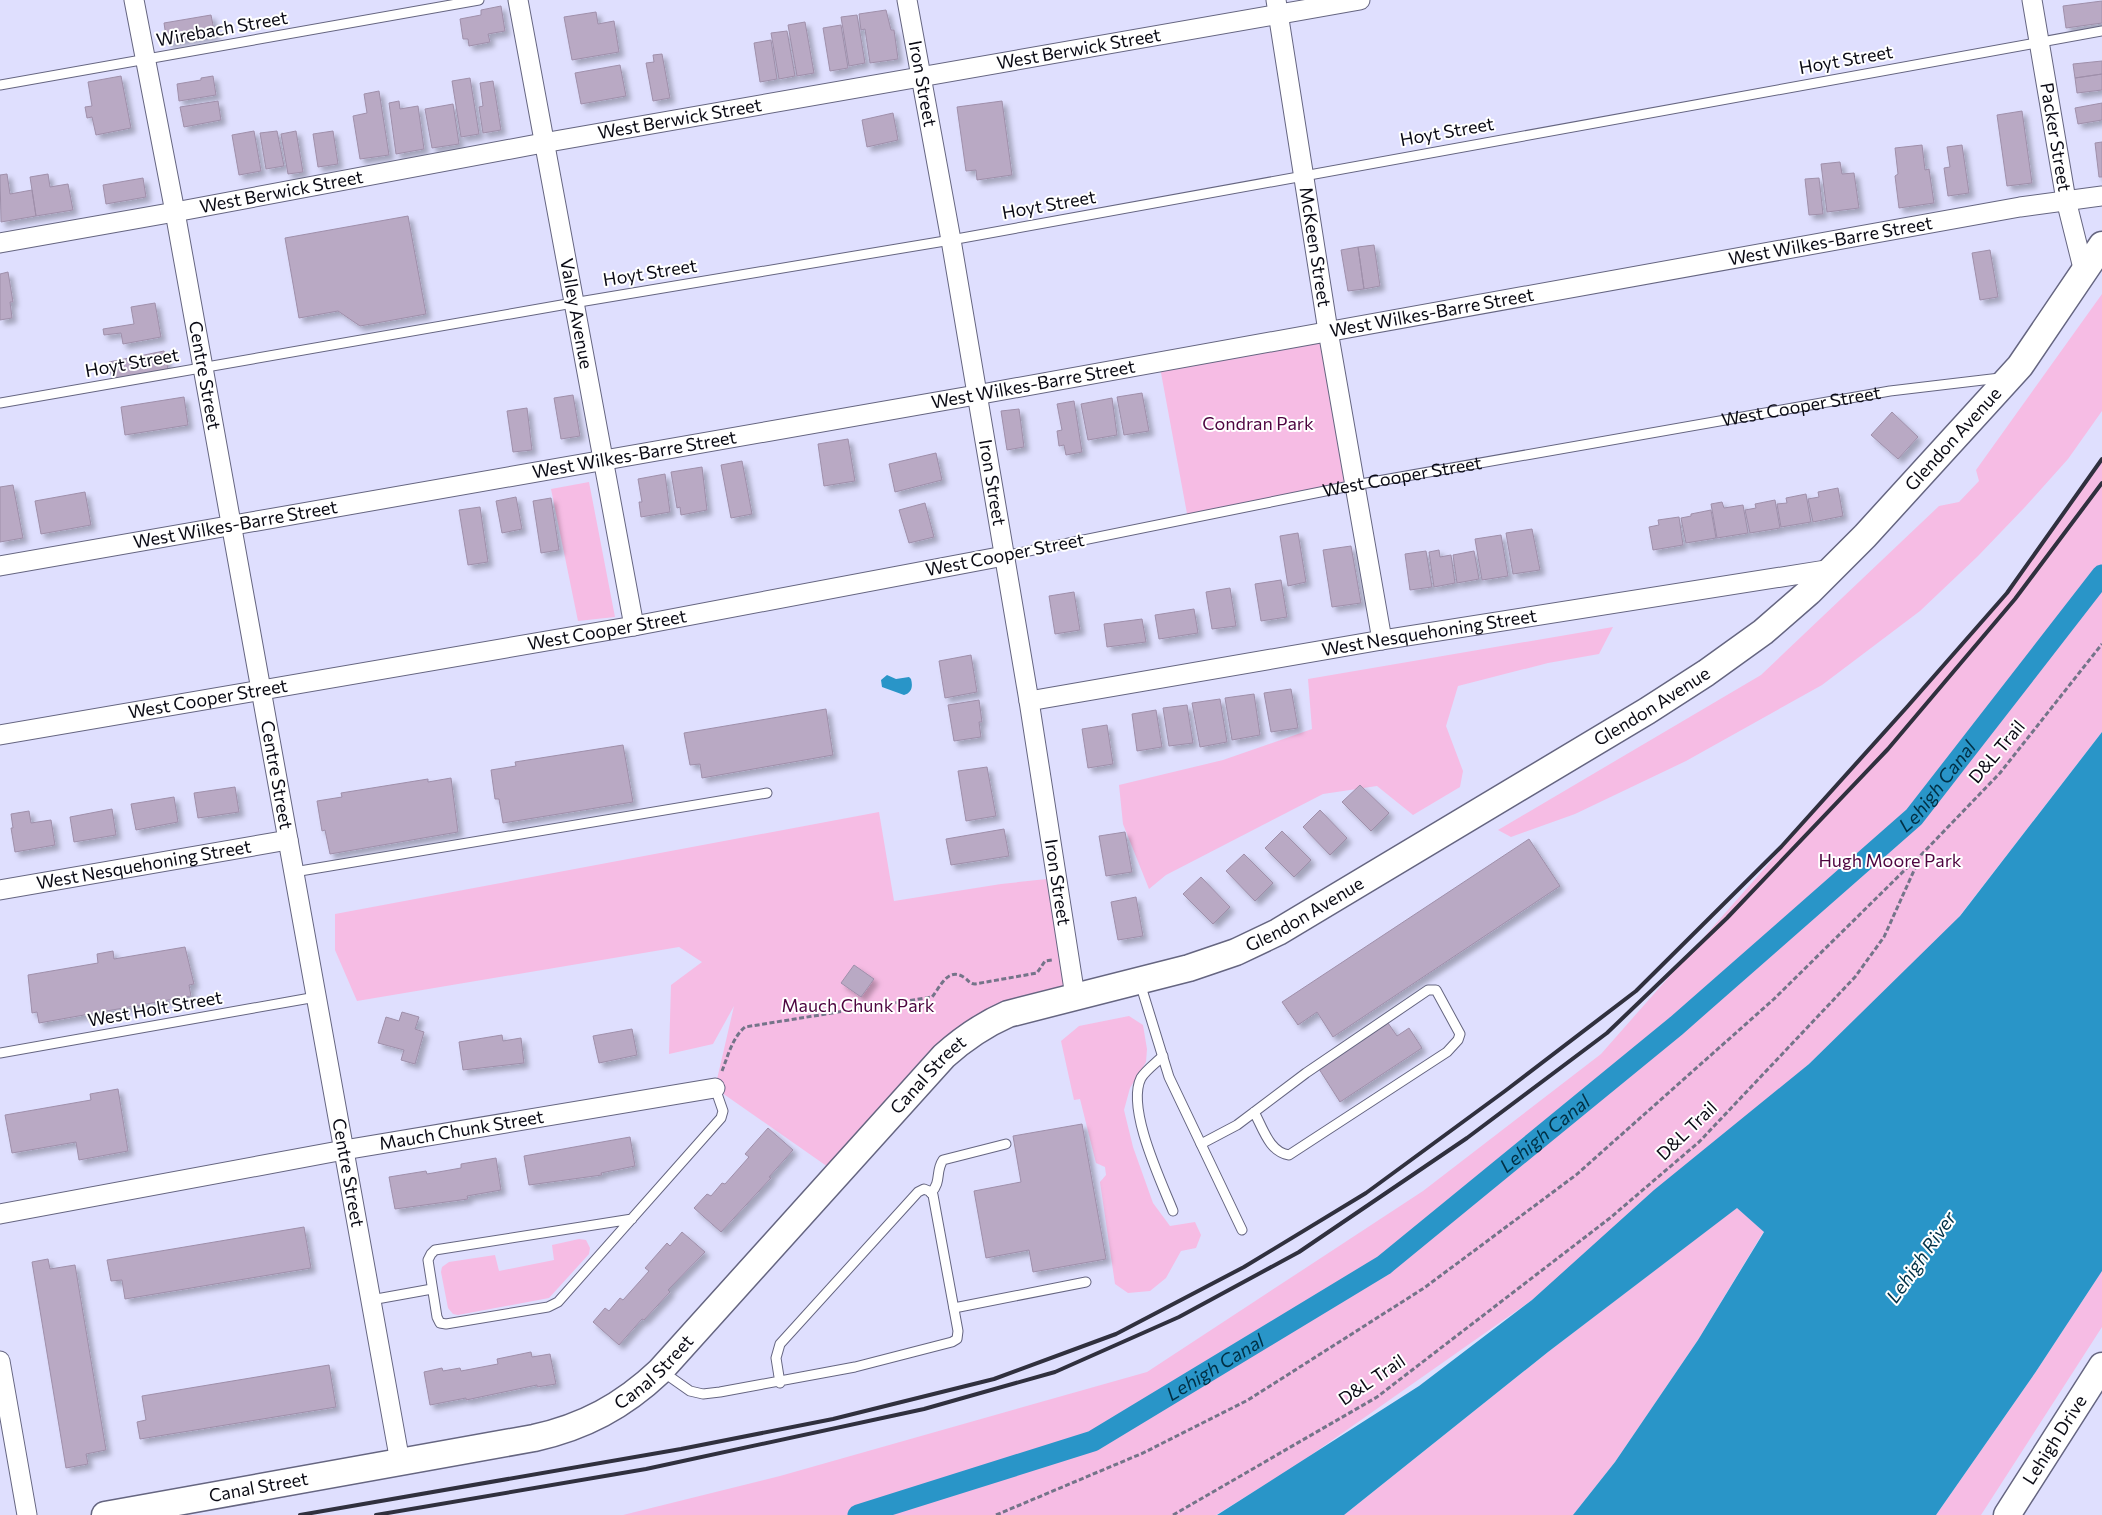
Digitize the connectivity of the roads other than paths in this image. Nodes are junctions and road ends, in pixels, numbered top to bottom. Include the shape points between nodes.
1 (134, 0) edge
2 (479, 0) edge
3 (518, 0) edge
4 (907, 0) edge
5 (1360, 0) edge
6 (2032, 0) edge
7 (1278, 7) edge
8 (2102, 31) edge
9 (2039, 42) junction
10 (145, 59) junction
11 (920, 77) junction
12 (0, 85) edge
13 (543, 143) junction
14 (1304, 174) junction
15 (2102, 196) edge
16 (2066, 200) junction
17 (175, 212) junction
18 (951, 240) junction
19 (0, 243) edge
20 (2102, 245) edge
21 (2084, 272) junction
22 (573, 303) junction
23 (1328, 331) junction
24 (203, 367) junction
25 (2010, 377) junction
26 (976, 395) junction
27 (0, 403) edge
28 (602, 459) junction
29 (1355, 485) junction
30 (231, 524) junction
31 (1004, 556) junction
32 (0, 566) edge
33 (1832, 569) junction
34 (634, 626) junction
35 (1382, 640) junction
36 (261, 690) junction
37 (1029, 701) junction
38 (0, 735) edge
39 (768, 793) dead end
40 (288, 840) junction
41 (294, 872) junction
42 (0, 890) edge
43 (1139, 980) junction
44 (1074, 996) junction
45 (316, 997) junction
46 (0, 1054) edge
47 (1163, 1056) junction
48 (715, 1088) joint
49 (1254, 1112) junction
50 (1006, 1144) dead end
51 (1201, 1144) junction
52 (344, 1150) junction
53 (931, 1193) junction
54 (1173, 1211) dead end
55 (0, 1214) edge
56 (632, 1219) junction
57 (1242, 1230) dead end
58 (1086, 1282) dead end
59 (432, 1289) junction
60 (371, 1300) junction
61 (954, 1308) junction
62 (0, 1360) edge
63 (2102, 1366) edge
64 (660, 1371) junction
65 (780, 1383) junction
66 (400, 1462) junction
67 (27, 1515) edge
68 (105, 1515) edge
69 (2007, 1515) edge

1 - 10 street, Centre Street
2 - 10 lane, Wirebach Street
3 - 13 street, Valley Avenue
4 - 11 street, Iron Street
5 - 7 street, West Berwick Street
6 - 9 street, Packer Street
7 - 11 street, West Berwick Street
7 - 14 street, McKeen Street
8 - 9 lane, Hoyt Street
9 - 14 lane, Hoyt Street
9 - 16 street, Packer Street
10 - 12 lane, Wirebach Street
10 - 17 street, Centre Street
11 - 13 street, West Berwick Street
11 - 18 street, Iron Street
13 - 17 street, West Berwick Street
13 - 22 street, Valley Avenue
14 - 18 lane, Hoyt Street
14 - 23 street, McKeen Street
15 - 16 street, West Wilkes-Barre Street
16 - 21 street, Packer Street
16 - 23 street, West Wilkes-Barre Street
17 - 19 street, West Berwick Street
17 - 24 street, Centre Street
18 - 22 lane, Hoyt Street
18 - 26 street, Iron Street
20 - 21 street, Glendon Avenue
21 - 25 street, Glendon Avenue
22 - 24 lane, Hoyt Street
22 - 28 street, Valley Avenue
23 - 26 street, West Wilkes-Barre Street
23 - 29 street, McKeen Street
24 - 27 lane, Hoyt Street
24 - 30 street, Centre Street
25 - 29 lane, West Cooper Street via 1890,391
25 - 33 street, Glendon Avenue
26 - 28 street, West Wilkes-Barre Street
26 - 31 street, Iron Street
28 - 30 street, West Wilkes-Barre Street
28 - 34 street, Valley Avenue
29 - 31 lane, West Cooper Street
29 - 35 street, McKeen Street
30 - 32 street, West Wilkes-Barre Street
30 - 36 street, Centre Street
31 - 34 street, West Cooper Street
31 - 37 street, Iron Street
33 - 35 street, West Nesquehoning Street
33 - 43 street, Glendon Avenue via 1786,613 1699,678 1297,922 1223,956
34 - 36 street, West Cooper Street
35 - 37 street, West Nesquehoning Street
36 - 38 street, West Cooper Street
36 - 40 street, Centre Street
37 - 44 street, Iron Street
39 - 41 lane
40 - 41 street, Centre Street
40 - 42 street, West Nesquehoning Street
41 - 45 street, Centre Street
43 - 44 street, Glendon Avenue
43 - 47 lane
44 - 64 street, Canal Street via 993,1020 949,1051
45 - 46 lane, West Holt Street
45 - 52 street, Centre Street
47 - 51 lane via 1169,1077
47 - 54 lane via 1142,1078 1137,1107 1151,1157
48 - 52 street, Mauch Chunk Street
48 - 56 lane via 723,1111 721,1118
49 - 49 lane via 1273,1148 1289,1155 1447,1052 1460,1034 1436,990 1428,990
49 - 51 lane
50 - 53 lane via 943,1160 938,1186
51 - 57 lane
52 - 55 street, Mauch Chunk Street
52 - 60 street, Centre Street
53 - 61 lane
53 - 65 lane via 924,1189 918,1192 780,1344 776,1358
56 - 59 lane via 435,1250 428,1260
56 - 59 lane via 553,1306 446,1324 440,1323 437,1317
58 - 61 lane
59 - 60 lane
60 - 66 street, Centre Street
61 - 65 lane via 958,1331 957,1339 952,1342
62 - 67 street
63 - 69 street, Lehigh Drive
64 - 65 lane via 690,1391 703,1394
64 - 66 street, Canal Street via 625,1400 573,1428
66 - 68 street, Canal Street

